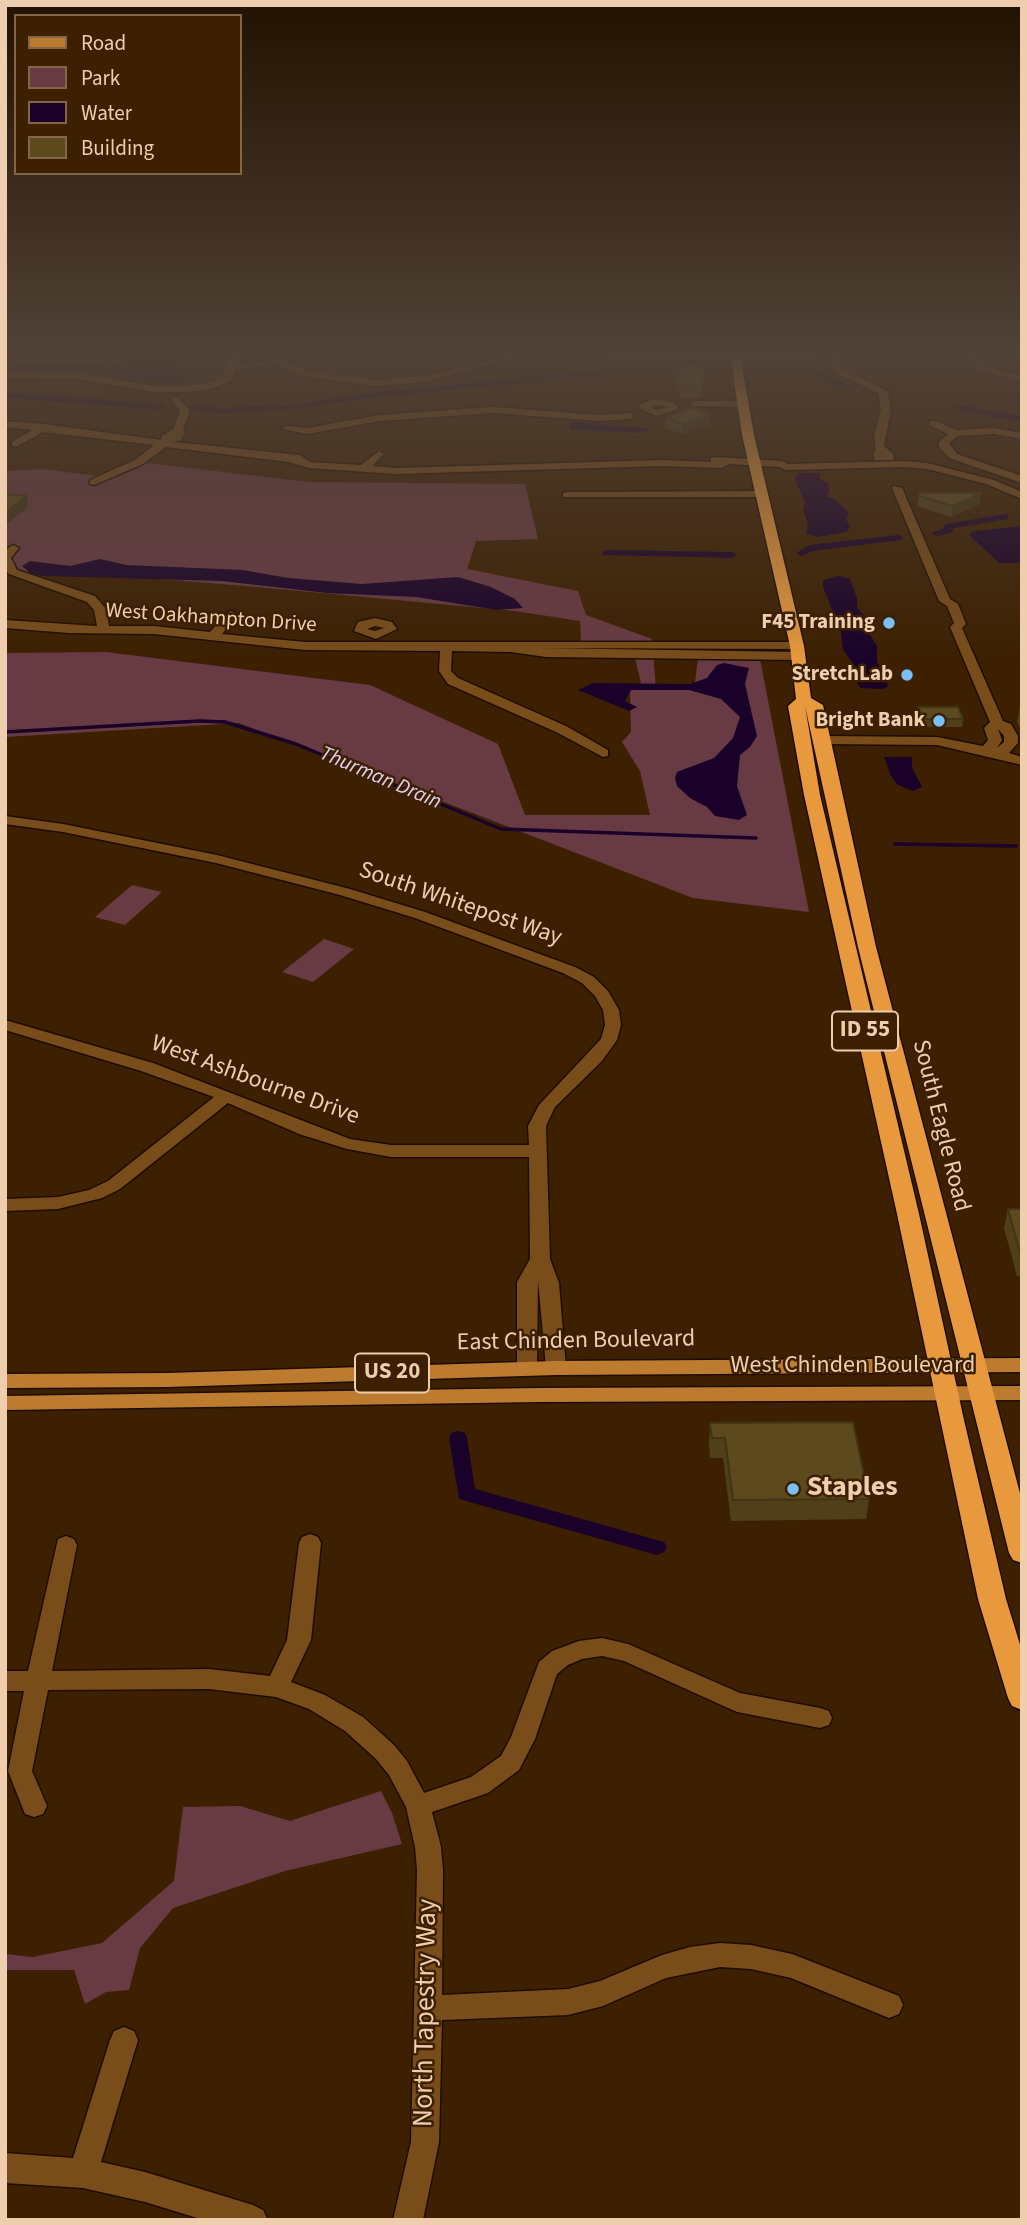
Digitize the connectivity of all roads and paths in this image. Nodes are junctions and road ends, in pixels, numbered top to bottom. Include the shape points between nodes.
1 (143, 458) edge
2 (282, 458) edge
3 (375, 458) edge
4 (494, 458) edge
5 (611, 458) edge
6 (754, 458) edge
7 (885, 458) edge
8 (959, 458) edge
9 (755, 463) junction
10 (888, 464) junction
11 (616, 466) junction
12 (363, 469) junction
13 (497, 470) junction
14 (1022, 480) edge
15 (94, 482) dead end
16 (762, 494) junction
17 (568, 495) dead end
18 (1022, 496) edge
19 (1022, 504) edge
20 (13, 548) dead end
21 (232, 615) dead end
22 (5, 624) edge
23 (104, 629) junction
24 (213, 636) junction
25 (446, 648) junction
26 (798, 651) junction
27 (804, 700) junction
28 (801, 734) junction
29 (823, 744) junction
30 (603, 753) dead end
31 (989, 755) junction
32 (1022, 761) edge
33 (1022, 768) edge
34 (5, 820) edge
35 (842, 830) junction
36 (822, 838) junction
37 (869, 955) junction
38 (5, 1025) edge
39 (226, 1096) junction
40 (536, 1152) junction
41 (5, 1205) edge
42 (540, 1259) junction
43 (939, 1365) junction
44 (1022, 1365) edge
45 (973, 1366) junction
46 (527, 1368) junction
47 (556, 1368) junction
48 (5, 1381) edge
49 (945, 1392) junction
50 (980, 1392) junction
51 (1022, 1393) edge
52 (5, 1403) edge
53 (310, 1543) dead end
54 (65, 1545) dead end
55 (1022, 1553) edge
56 (5, 1681) edge
57 (37, 1681) junction
58 (277, 1687) junction
59 (1022, 1698) edge
60 (820, 1718) dead end
61 (34, 1806) dead end
62 (418, 1806) junction
63 (889, 2005) dead end
64 (429, 2008) junction
65 (124, 2040) dead end
66 (5, 2168) edge
67 (83, 2173) junction
68 (253, 2220) edge
69 (408, 2220) edge

1 - 15 street
2 - 12 street via 307,465
3 - 12 street
4 - 13 street
5 - 11 street
6 - 9 highway, South Eagle Road / ID 55
7 - 10 street
8 - 14 street
9 - 10 street via 786,467
9 - 11 street
9 - 16 highway, South Eagle Road / ID 55
10 - 18 street via 957,472
10 - 19 street via 983,486
10 - 31 street via 902,486 893,487 945,601 940,604 948,624 956,627 997,723 1011,736 1005,750
11 - 13 street
12 - 13 street
16 - 17 street
16 - 26 highway, South Eagle Road / ID 55
20 - 23 street via 5,557 13,572 91,599 100,609
21 - 24 street
22 - 23 street, West Oakhampton Drive
23 - 24 street, West Oakhampton Drive
24 - 25 street, West Oakhampton Drive via 305,646 374,641
25 - 26 street, West Oakhampton Drive via 511,649 545,644
25 - 30 street via 444,671 453,681
26 - 27 highway, South Eagle Road / ID 55
27 - 28 highway, South Eagle Road / ID 55 via 796,706
27 - 29 highway, South Eagle Road / ID 55 via 815,705
28 - 35 highway via 811,741 829,821
28 - 36 highway, South Eagle Road / ID 55
29 - 31 street via 925,747
29 - 35 highway, South Eagle Road / ID 55
31 - 32 street
31 - 33 street
34 - 40 street, South Whitepost Way via 156,846 345,892 494,941 588,980 611,1010 609,1040 548,1105 537,1126
35 - 37 highway, South Eagle Road / ID 55
36 - 37 highway via 838,848 856,932
36 - 43 highway, South Eagle Road / ID 55
37 - 45 highway, South Eagle Road / ID 55
38 - 39 street, West Ashbourne Drive via 136,1063
39 - 40 street, West Ashbourne Drive via 347,1144 414,1152
39 - 41 street via 114,1185 58,1203
40 - 42 street, South Whitepost Way
42 - 46 street, South Whitepost Way via 527,1282
42 - 47 street, South Whitepost Way via 549,1283
43 - 45 main road, East Chinden Boulevard / US 20
43 - 47 main road, East Chinden Boulevard / US 20
43 - 49 highway, ID 55
44 - 45 main road, East Chinden Boulevard / US 20
45 - 50 highway, ID 55
46 - 47 main road, East Chinden Boulevard / US 20
46 - 48 main road, East Chinden Boulevard / US 20
49 - 50 main road, West Chinden Boulevard / US 20
49 - 52 main road, West Chinden Boulevard / US 20
49 - 59 highway, ID 55 via 992,1599
50 - 51 main road, West Chinden Boulevard / US 20
50 - 55 highway, ID 55
53 - 58 street via 299,1640
54 - 57 street
56 - 57 street, North Tapestry Way
57 - 58 street, North Tapestry Way via 209,1679
57 - 61 street via 20,1761
58 - 62 street, North Tapestry Way via 317,1702 354,1724 398,1768
60 - 62 street via 737,1702 628,1653 602,1647 579,1650 547,1669 510,1763 478,1785
62 - 64 street, North Tapestry Way via 430,1870
63 - 64 street via 792,1966 751,1956 720,1955 662,1967 603,1993 568,2002
64 - 69 street, North Tapestry Way via 425,2142
65 - 67 street
66 - 67 street
67 - 68 street

